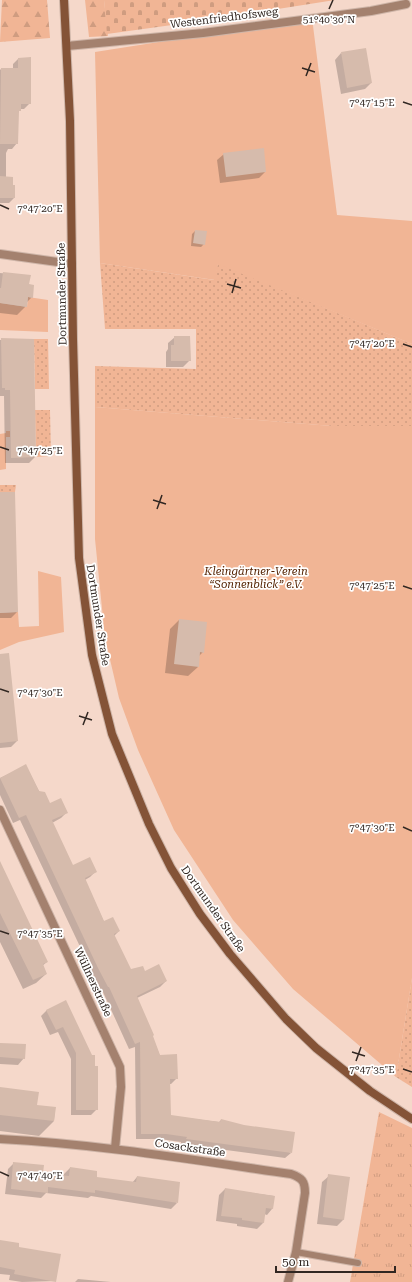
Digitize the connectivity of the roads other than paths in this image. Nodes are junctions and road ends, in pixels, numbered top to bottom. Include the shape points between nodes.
1 (64, 0) edge
2 (406, 4) dead end
3 (67, 46) junction
4 (0, 254) edge
5 (72, 264) junction
6 (0, 810) edge
7 (412, 1119) edge
8 (0, 1139) edge
9 (115, 1149) junction
10 (296, 1252) junction
11 (358, 1263) dead end
12 (288, 1282) edge

1 - 3 main road, Dortmunder Straße
2 - 3 street, Westenfriedhofsweg via 371,11 203,32
3 - 5 main road, Dortmunder Straße
4 - 5 street
5 - 7 main road, Dortmunder Straße via 79,558 92,655 112,734 129,778 171,868 200,914 230,954 286,1019 316,1048 370,1091
6 - 9 street, Wüllnerstraße via 120,1067 121,1087
8 - 9 street, Cosackstraße
9 - 10 street, Cosackstraße via 298,1176 303,1180 305,1193
10 - 11 lane
10 - 12 street, Cosackstraße

